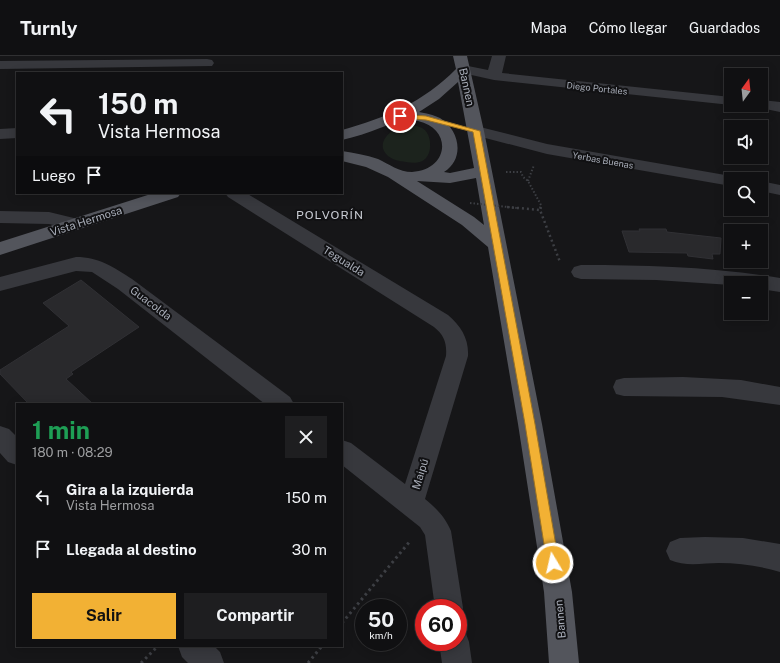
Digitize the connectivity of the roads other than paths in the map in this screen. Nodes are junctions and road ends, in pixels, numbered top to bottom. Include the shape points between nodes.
1 (499, 56) edge
2 (462, 63) edge
3 (207, 64) edge
4 (0, 65) edge
5 (494, 76) junction
6 (724, 100) edge
7 (768, 105) edge
8 (780, 107) edge
9 (400, 116) junction
10 (431, 120) junction
11 (380, 123) junction
12 (476, 131) junction
13 (16, 133) edge
14 (0, 134) edge
15 (343, 135) edge
16 (343, 156) edge
17 (372, 164) junction
18 (483, 171) junction
19 (395, 175) junction
20 (420, 176) junction
21 (724, 181) edge
22 (768, 187) edge
23 (780, 190) edge
24 (169, 194) edge
25 (236, 194) edge
26 (0, 217) edge
27 (76, 224) junction
28 (496, 244) junction
29 (0, 249) edge
30 (581, 272) dead end
31 (8, 282) edge
32 (780, 285) edge
33 (0, 294) edge
34 (453, 332) joint
35 (624, 387) dead end
36 (780, 396) edge
37 (281, 403) edge
38 (0, 436) edge
39 (343, 452) edge
40 (16, 453) edge
41 (420, 511) junction
42 (680, 551) dead end
43 (780, 558) edge
44 (448, 599) edge
45 (194, 647) edge
46 (455, 651) edge
47 (209, 663) edge
48 (457, 663) edge
49 (564, 663) edge

1 - 5 street
2 - 5 street, Diego Portales
2 - 9 main road via 452,82
2 - 12 main road, Bannen
3 - 4 street
5 - 6 street, Diego Portales
7 - 8 street
9 - 10 main road
9 - 11 main road
10 - 12 main road
10 - 20 main road via 446,132 450,156 440,168
11 - 15 main road
11 - 17 main road via 366,143
12 - 18 main road, Bannen
12 - 21 street, Yerbas Buenas via 547,149
13 - 14 street
16 - 17 main road
17 - 19 main road
18 - 20 main road via 450,178
18 - 28 main road, Bannen
19 - 20 main road
19 - 28 main road via 468,221
22 - 23 street
24 - 27 main road, Vista Hermosa
25 - 34 street, Tegualda via 442,321
26 - 27 street via 49,218
27 - 29 main road, Vista Hermosa
28 - 49 main road, Bannen via 544,505 558,592
30 - 32 street via 696,274
31 - 33 street
31 - 37 street, Guacolda via 76,264 98,267 144,298
34 - 41 street, Maipú via 458,347 457,356
35 - 36 street via 720,388
38 - 40 street
39 - 41 street
41 - 44 street via 438,531
42 - 43 street via 738,550
45 - 47 street
46 - 48 street

